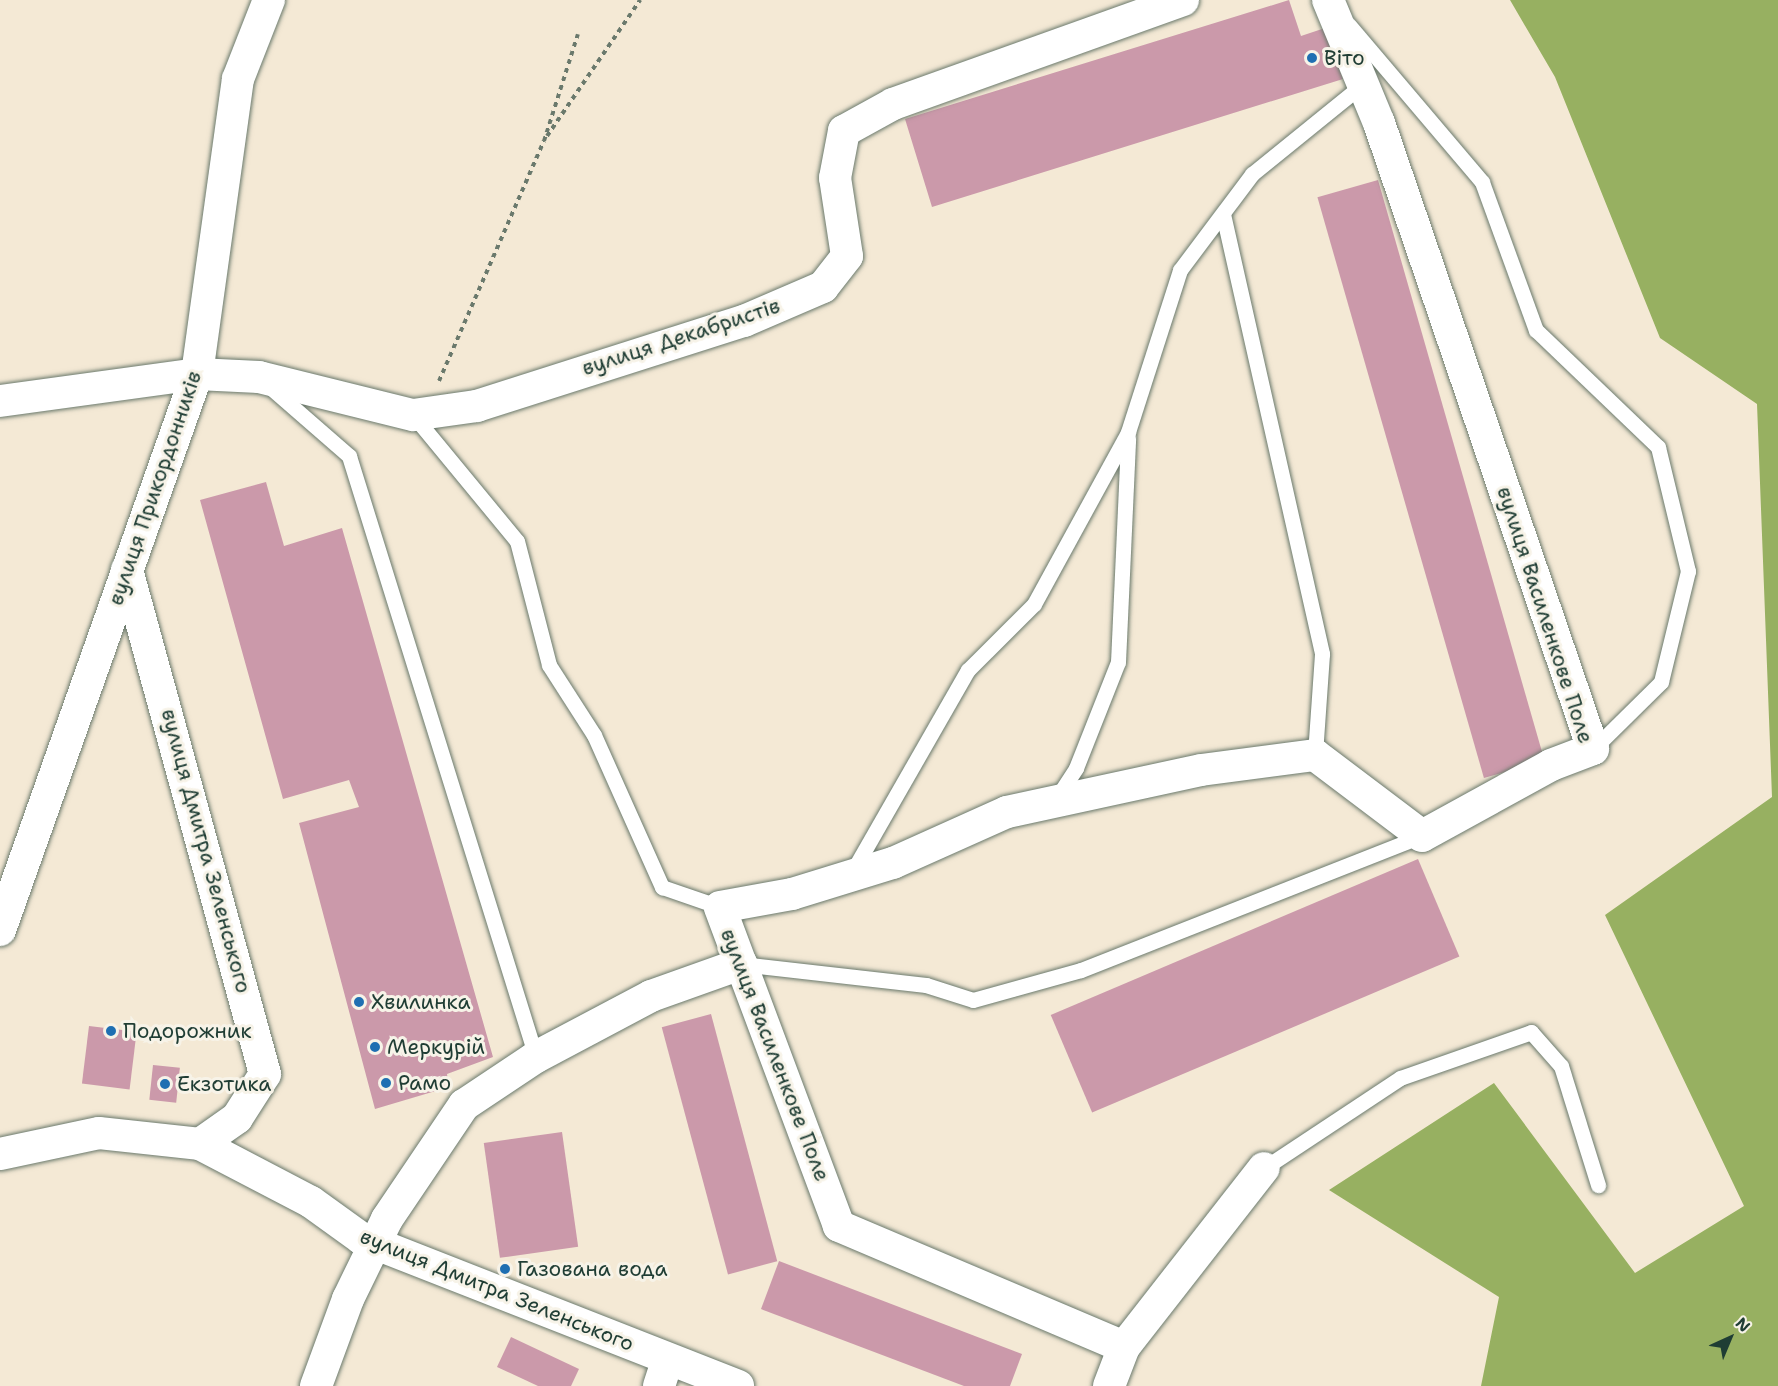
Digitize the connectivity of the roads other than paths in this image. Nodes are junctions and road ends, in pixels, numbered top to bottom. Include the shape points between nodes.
1 (269, 0) edge
2 (1184, 0) edge
3 (1328, 0) edge
4 (1363, 84) junction
5 (1223, 214) junction
6 (197, 374) junction
7 (259, 377) junction
8 (0, 401) edge
9 (419, 414) junction
10 (1128, 432) junction
11 (127, 570) junction
12 (1593, 749) junction
13 (1315, 755) junction
14 (1054, 802) junction
15 (1422, 836) junction
16 (850, 876) junction
17 (720, 908) junction
18 (0, 930) edge
19 (741, 964) junction
20 (536, 1057) junction
21 (200, 1144) junction
22 (0, 1154) edge
23 (1264, 1168) joint
24 (1598, 1185) dead end
25 (375, 1243) junction
26 (1124, 1347) junction
27 (663, 1372) edge
28 (316, 1386) edge
29 (738, 1386) edge
30 (1109, 1386) edge

1 - 6 street, вулиця Прикордонників via 238,79
2 - 9 street, вулиця Декабристів via 893,104 844,131 835,178 847,256 823,287 744,321 477,406
3 - 4 street, вулиця Василенкове Поле
3 - 12 lane via 1482,182 1536,330 1658,447 1688,571 1661,682
4 - 5 lane via 1252,174
4 - 12 street, вулиця Василенкове Поле
5 - 10 lane via 1180,270
5 - 13 lane via 1322,654
6 - 7 street, вулиця Декабристів
6 - 8 street, вулиця Декабристів
6 - 11 street, вулиця Прикордонників
7 - 9 street, вулиця Декабристів
7 - 20 lane via 350,456
9 - 17 lane via 517,542 549,665 594,735 662,887
10 - 14 lane via 1118,662 1076,768
10 - 16 lane via 1035,604 968,670
11 - 18 street, вулиця Прикордонників
11 - 21 street, вулиця Дмитра Зеленського via 265,1074 237,1118
12 - 15 street, вулиця Василенкове Поле via 1551,765
13 - 14 street, вулиця Василенкове Поле via 1201,770
13 - 15 street
14 - 16 street, вулиця Василенкове Поле via 1007,812
15 - 19 lane via 1081,970 973,1000 927,985 804,967
16 - 17 street, вулиця Василенкове Поле
17 - 19 street, вулиця Василенкове Поле
19 - 20 street via 651,996
19 - 26 street, вулиця Василенкове Поле via 839,1226
20 - 25 street via 464,1105
21 - 22 street, вулиця Дмитра Зеленського via 99,1133
21 - 25 street, вулиця Дмитра Зеленського via 311,1202
23 - 24 lane via 1400,1078 1531,1032 1561,1066
23 - 26 street
25 - 27 street, вулиця Дмитра Зеленського
25 - 28 street
26 - 30 street
27 - 29 street, вулиця Дмитра Зеленського

